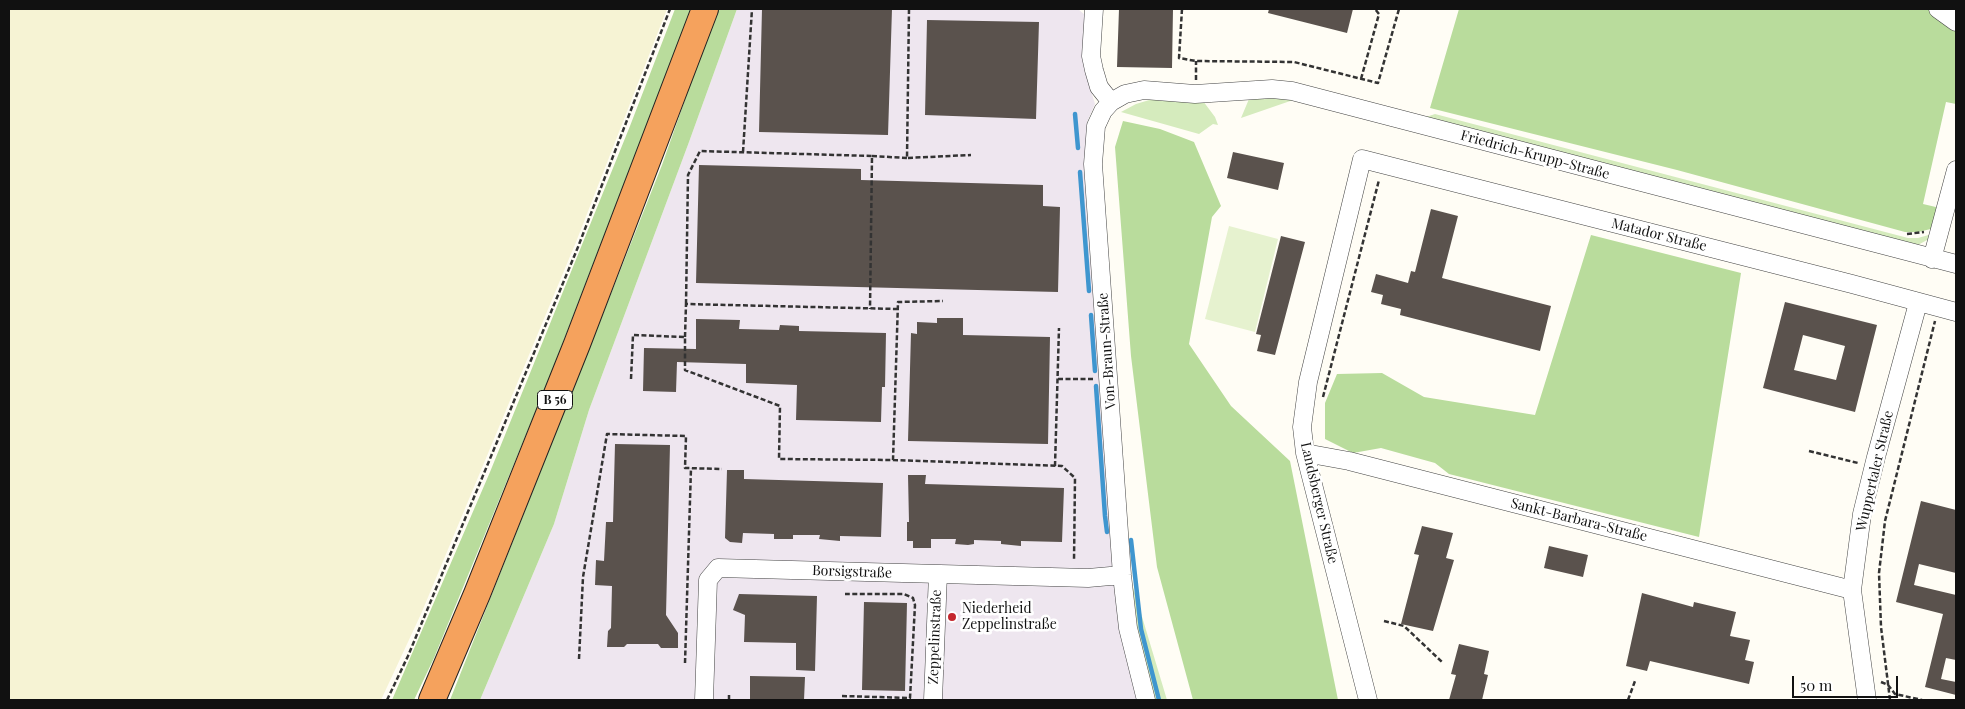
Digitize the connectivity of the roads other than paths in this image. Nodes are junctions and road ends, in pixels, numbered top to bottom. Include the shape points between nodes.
1 (705, 9) edge
2 (1094, 9) edge
3 (1938, 9) edge
4 (1956, 22) edge
5 (1111, 102) junction
6 (1362, 160) joint
7 (1956, 170) edge
8 (1932, 259) junction
9 (1956, 264) edge
10 (1918, 303) junction
11 (1956, 312) edge
12 (1305, 453) junction
13 (938, 574) junction
14 (1122, 575) junction
15 (1852, 590) junction
16 (432, 700) edge
17 (704, 700) edge
18 (933, 700) edge
19 (1146, 700) edge
20 (1368, 700) edge
21 (1868, 700) edge

1 - 16 highway, B 56 via 577,344
2 - 5 street via 1091,56 1099,86
3 - 4 street
5 - 8 street, Friedrich-Krupp-Straße via 1125,94 1144,90 1195,94 1272,89 1292,91
5 - 14 street, Von-Braun-Straße via 1096,126 1094,164
6 - 10 street, Matador Straße
6 - 12 street, Landsberger Straße via 1308,382 1302,428
7 - 8 street
8 - 9 street, Friedrich-Krupp-Straße
10 - 11 street, Matador Straße
10 - 15 street, Wuppertaler Straße via 1873,466 1862,514
12 - 15 street, Sankt-Barbara-Straße via 1349,461
12 - 20 street, Landsberger Straße
13 - 14 street, Borsigstraße via 1074,578
13 - 17 street, Borsigstraße via 718,568 708,580
13 - 18 street, Zeppelinstraße
14 - 19 street, Von-Braun-Straße via 1128,628
15 - 21 street, Wuppertaler Straße

